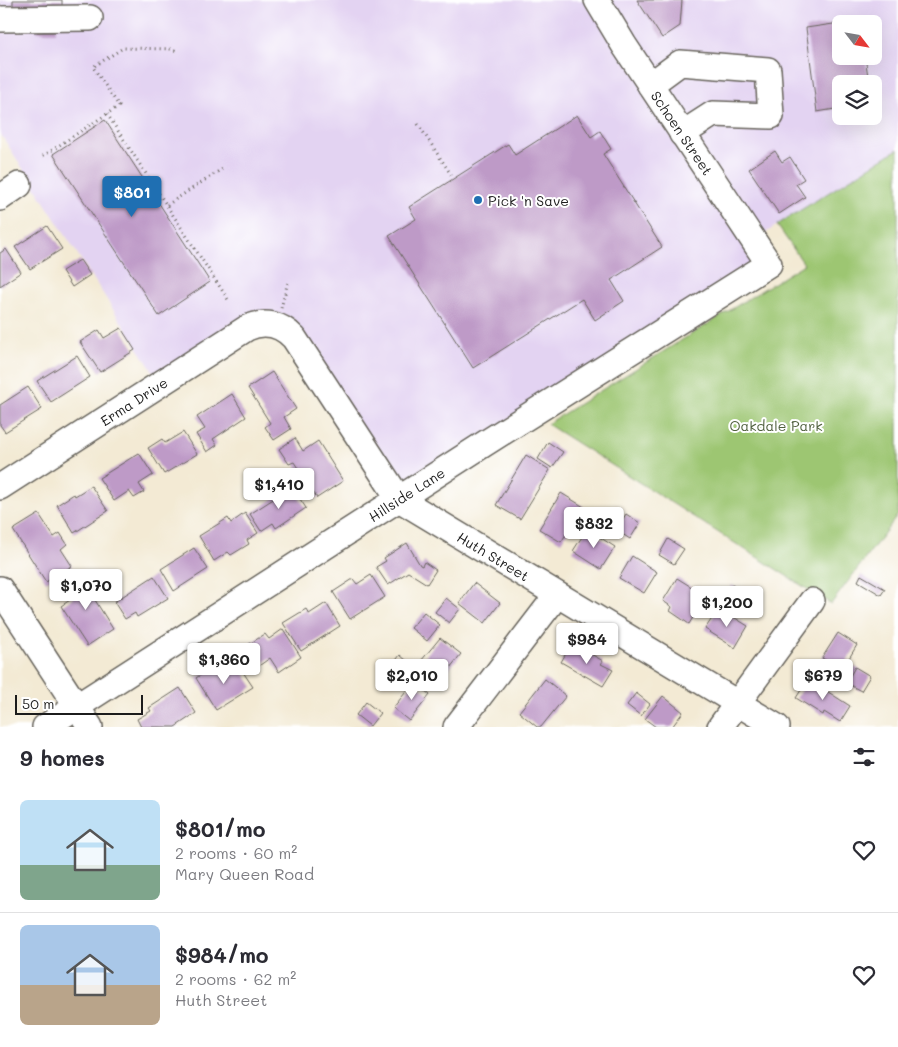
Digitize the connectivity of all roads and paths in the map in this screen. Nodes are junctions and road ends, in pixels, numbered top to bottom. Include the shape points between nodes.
1 (597, 0) edge
2 (90, 18) dead end
3 (0, 19) edge
4 (179, 52) dead end
5 (650, 85) junction
6 (107, 114) junction
7 (418, 124) dead end
8 (682, 134) junction
9 (43, 156) dead end
10 (222, 169) dead end
11 (452, 176) dead end
12 (167, 205) junction
13 (769, 264) joint
14 (288, 282) dead end
15 (229, 301) dead end
16 (273, 325) junction
17 (0, 487) edge
18 (399, 499) junction
19 (0, 589) edge
20 (557, 595) junction
21 (812, 601) dead end
22 (737, 703) junction
23 (84, 717) edge
24 (45, 727) edge
25 (456, 727) edge
26 (720, 727) edge
27 (777, 727) edge

1 - 5 street, Schoen Street
2 - 3 street
4 - 6 path via 172,49 122,48 93,67 120,106
5 - 8 street, Schoen Street
5 - 8 street via 680,63 768,70 771,116 713,114
6 - 9 path
6 - 12 path
7 - 11 path
8 - 13 street, Schoen Street
10 - 12 path
12 - 15 path
13 - 18 street, Hillside Lane
14 - 16 path
16 - 17 street, Erma Drive via 247,328
16 - 18 street, Huth Street via 294,338
18 - 20 street, Huth Street
18 - 23 street, Hillside Lane
19 - 23 street
20 - 22 street, Huth Street
20 - 25 street
21 - 22 street
22 - 26 street
22 - 27 street, Huth Street
23 - 24 street, Hillside Lane

